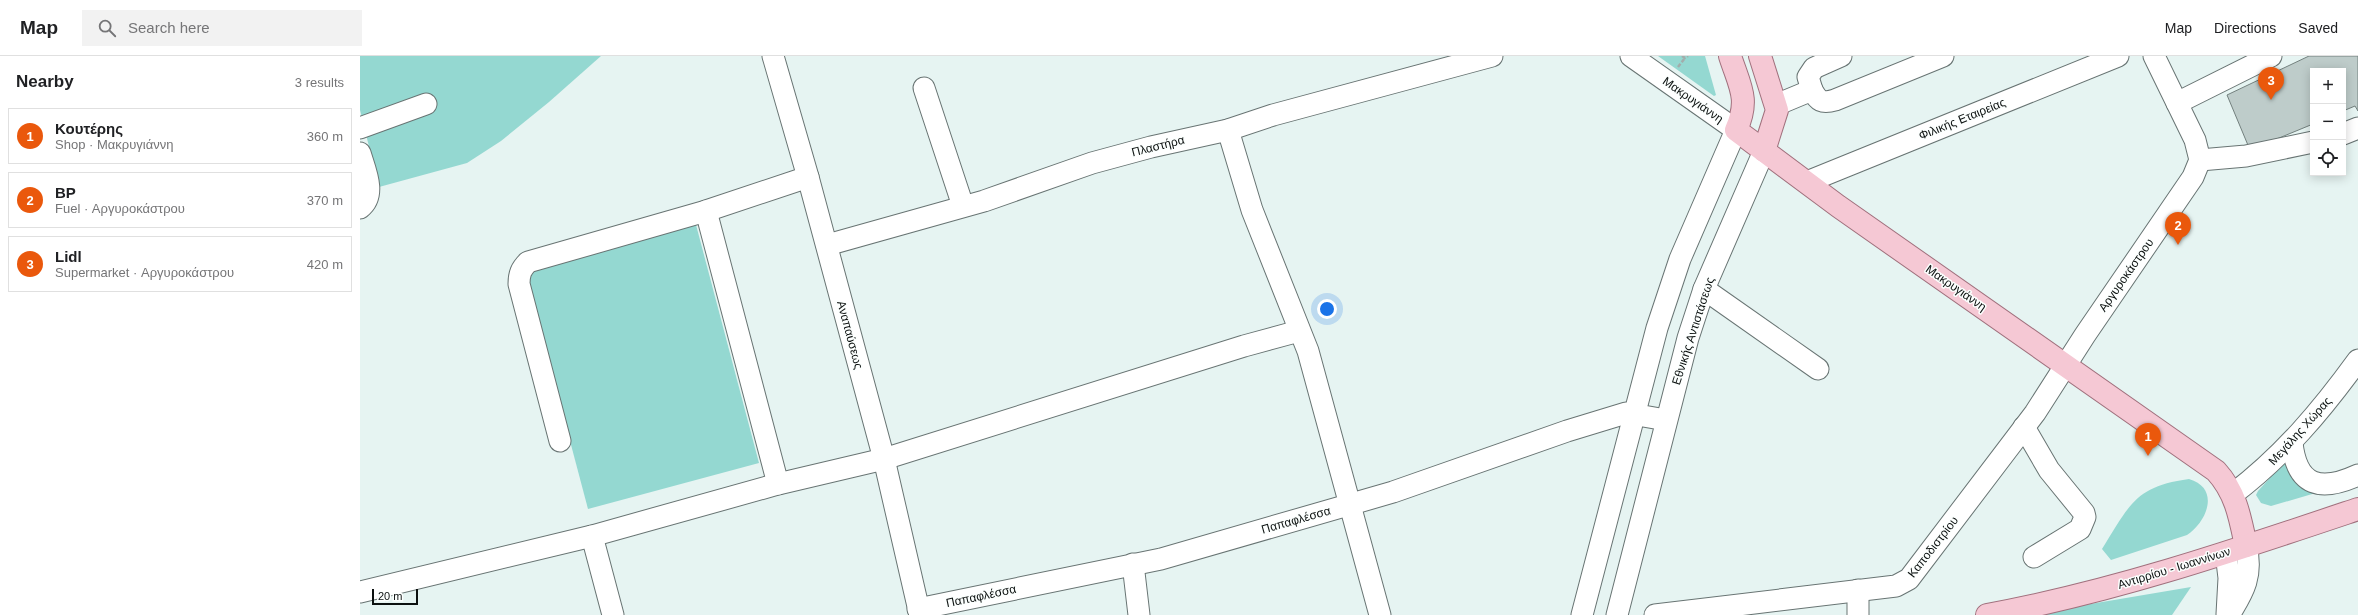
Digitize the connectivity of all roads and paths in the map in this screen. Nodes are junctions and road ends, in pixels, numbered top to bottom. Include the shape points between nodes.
1 (773, 56) edge
2 (1492, 56) edge
3 (1631, 56) edge
4 (1682, 56) edge
5 (1688, 56) edge
6 (1730, 56) edge
7 (1760, 56) edge
8 (1841, 56) edge
9 (1941, 56) edge
10 (2118, 56) edge
11 (2154, 56) edge
12 (2271, 56) edge
13 (924, 88) dead end
14 (1812, 90) junction
15 (2177, 103) junction
16 (426, 104) dead end
17 (1776, 105) junction
18 (360, 128) edge
19 (2358, 128) edge
20 (1228, 130) junction
21 (1736, 130) junction
22 (2346, 133) edge
23 (2310, 143) edge
24 (1764, 150) junction
25 (360, 153) edge
26 (2200, 160) junction
27 (808, 177) junction
28 (1807, 182) junction
29 (963, 206) junction
30 (360, 208) edge
31 (706, 211) junction
32 (827, 245) junction
33 (1704, 289) junction
34 (1299, 331) junction
35 (2358, 360) edge
36 (2066, 365) junction
37 (1818, 369) dead end
38 (1634, 413) junction
39 (1666, 420) junction
40 (2024, 427) junction
41 (560, 441) dead end
42 (2292, 443) junction
43 (884, 459) junction
44 (2358, 475) edge
45 (778, 484) junction
46 (2233, 494) junction
47 (1350, 504) junction
48 (2358, 509) edge
49 (592, 536) junction
50 (2246, 546) junction
51 (2226, 552) junction
52 (2034, 556) dead end
53 (1133, 564) junction
54 (1858, 590) junction
55 (360, 592) edge
56 (919, 612) edge
57 (613, 615) edge
58 (1139, 615) edge
59 (1380, 615) edge
60 (1582, 615) edge
61 (1617, 615) edge
62 (1660, 615) edge
63 (1858, 615) edge
64 (1987, 615) edge
65 (2228, 615) edge

1 - 27 street, Αναπαύσεως
2 - 20 street, Πλαστήρα via 1273,115
3 - 21 street, Μακρυγιάννη
4 - 5 path
6 - 21 main road via 1744,100 1743,115
7 - 17 main road, Εθνικής Αντιστάσεως
8 - 14 street via 1811,71 1808,77
9 - 14 street via 1828,102 1818,100
10 - 28 street, Φιλικής Εταιρείας
11 - 15 street
12 - 15 street
13 - 29 street
14 - 17 street
15 - 26 street via 2195,140
16 - 18 street
17 - 24 main road, Εθνικής Αντιστάσεως via 1777,115
19 - 22 street
20 - 29 street, Πλαστήρα via 1151,146
20 - 34 street via 1252,210
21 - 24 main road, Μακρυγιάννη
21 - 38 street via 1680,259 1657,328
23 - 26 street via 2246,156
24 - 28 main road, Μακρυγιάννη
24 - 33 street, Εθνικής Αντιστάσεως
25 - 30 street via 369,183 369,192
26 - 36 street, Αργυροκάστρου via 2188,186
27 - 31 street
27 - 32 street, Αναπαύσεως
28 - 36 main road, Μακρυγιάννη
29 - 32 street, Πλαστήρα
31 - 41 street via 528,262 522,268 519,284
31 - 45 street
32 - 43 street, Αναπαύσεως
33 - 37 street
33 - 39 street, Εθνικής Αντιστάσεως
34 - 43 street
34 - 47 street via 1308,351
35 - 42 street, Μεγάλης Χώρας via 2326,404
36 - 40 street, Καποδιστρίου
36 - 46 main road, Μακρυγιάννη via 2216,471
38 - 39 street, Παπαφλέσσα
38 - 47 street, Παπαφλέσσα via 1626,413 1568,431 1393,492
38 - 60 street
39 - 61 street, Εθνικής Αντιστάσεως
40 - 52 street via 2049,470 2085,517 2080,529
40 - 54 street, Καποδιστρίου via 1909,579 1896,586
42 - 44 street via 2297,468 2310,480 2337,484
42 - 46 street, Μεγάλης Χώρας
43 - 45 street
43 - 56 street, Αναπαύσεως
45 - 49 street
46 - 50 main road, Μακρυγιάννη
47 - 53 street, Παπαφλέσσα via 1161,559
47 - 59 street
48 - 50 main road, Αντιρρίου - Ιωαννίνων
49 - 55 street
49 - 57 street
50 - 51 main road, Αντιρρίου - Ιωαννίνων
50 - 65 street via 2249,572 2245,587
51 - 64 main road, Αντιρρίου - Ιωαννίνων via 2114,586
51 - 65 street via 2229,578
53 - 56 street, Παπαφλέσσα
53 - 58 street
54 - 62 street, Καποδιστρίου
54 - 63 street

